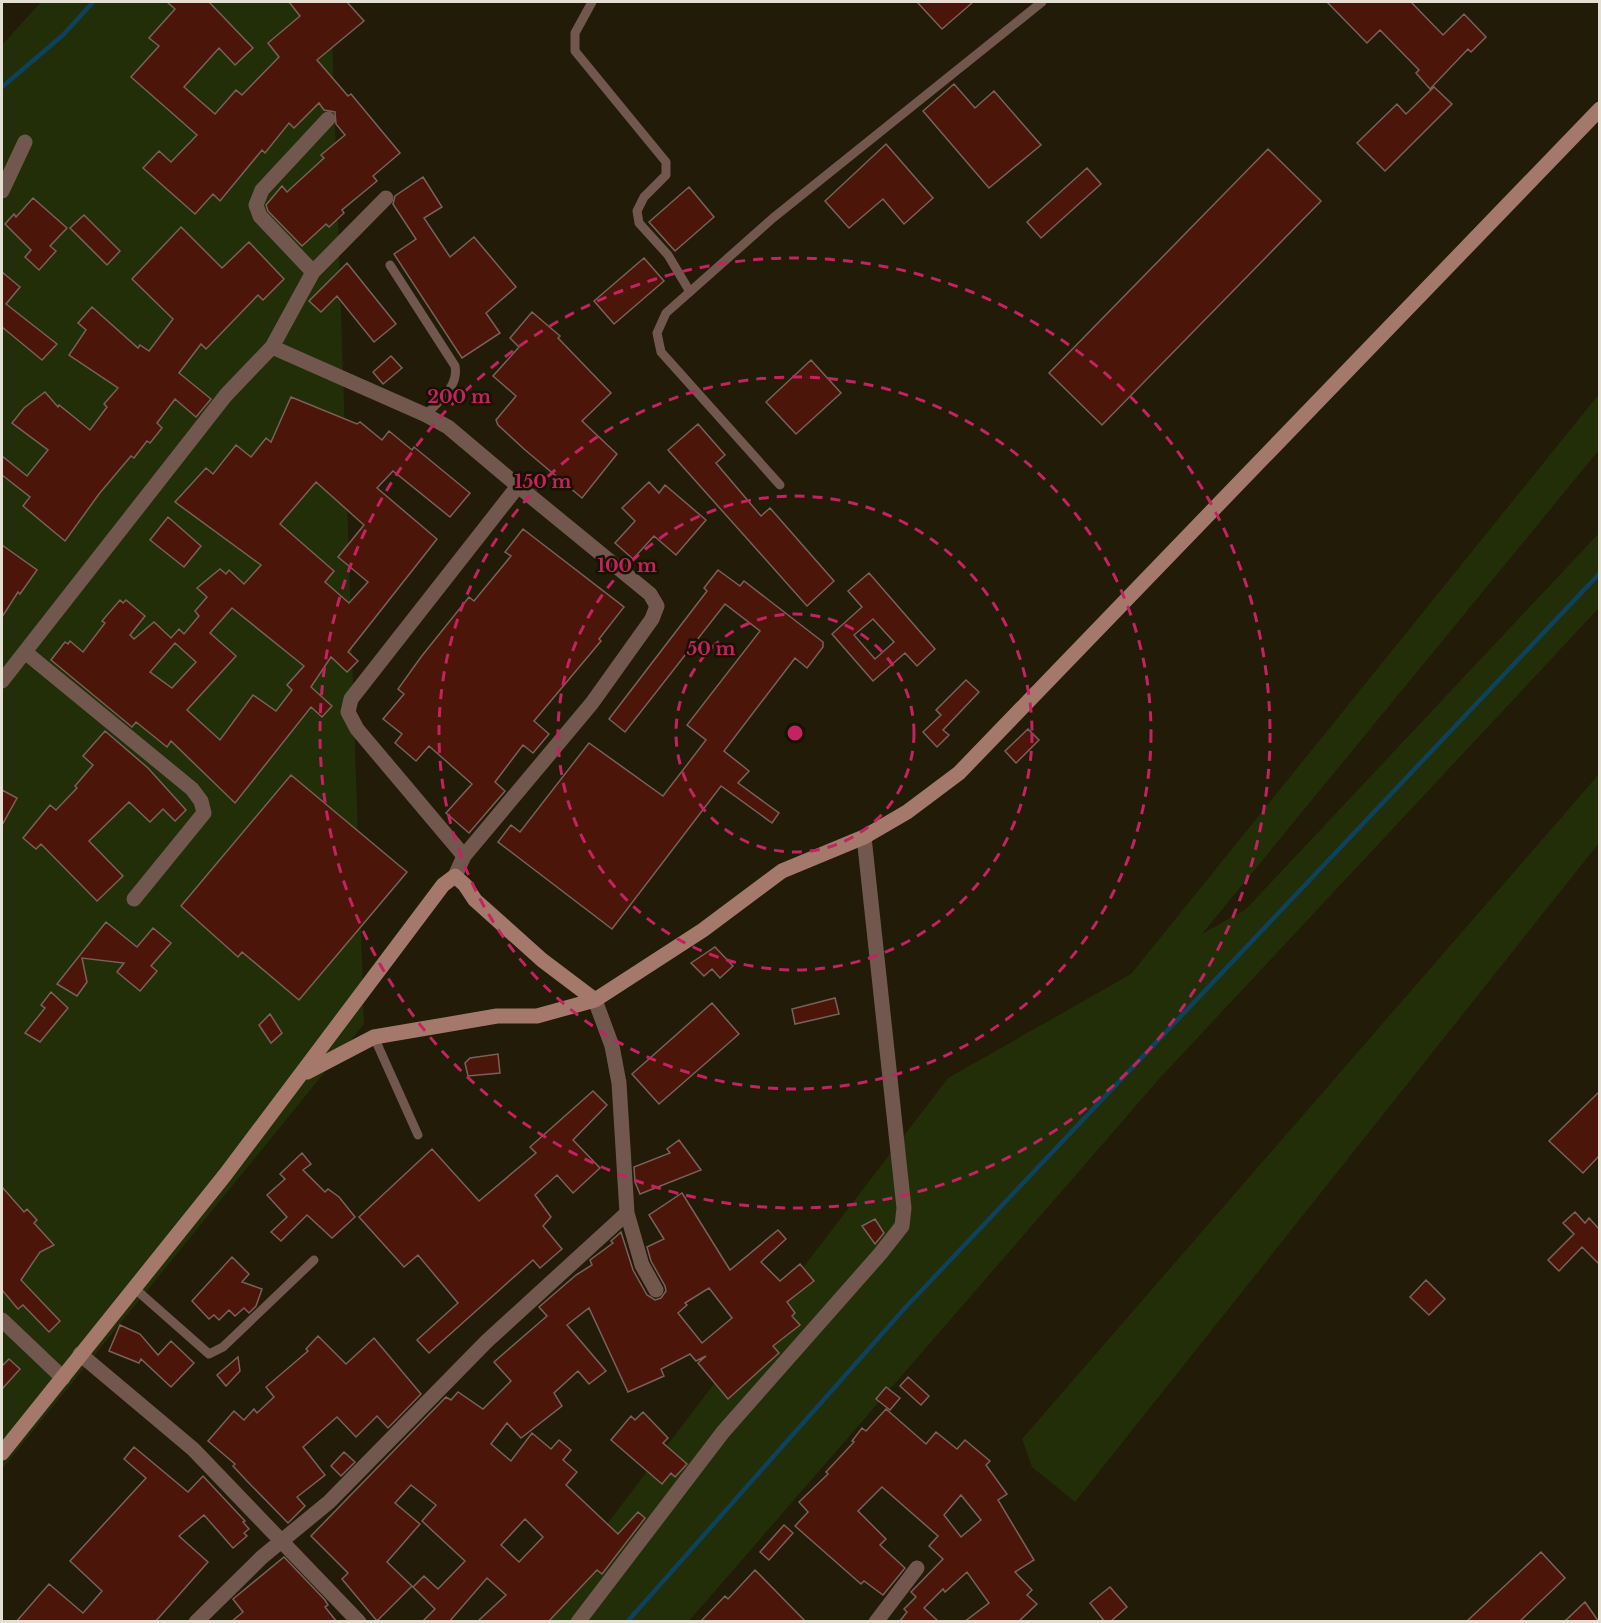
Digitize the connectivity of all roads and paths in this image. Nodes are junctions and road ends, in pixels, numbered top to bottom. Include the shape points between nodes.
1 (592, 2) edge
2 (1042, 2) edge
3 (1599, 109) edge
4 (328, 119) dead end
5 (25, 142) dead end
6 (2, 191) edge
7 (386, 198) dead end
8 (390, 265) dead end
9 (313, 272) junction
10 (690, 292) junction
11 (272, 347) junction
12 (426, 415) junction
13 (780, 485) dead end
14 (518, 486) junction
15 (26, 652) junction
16 (2, 681) edge
17 (864, 837) junction
18 (464, 856) junction
19 (454, 876) junction
20 (134, 899) dead end
21 (594, 1000) junction
22 (374, 1037) junction
23 (303, 1074) junction
24 (418, 1135) dead end
25 (627, 1214) junction
26 (314, 1260) dead end
27 (134, 1287) junction
28 (656, 1290) dead end
29 (2, 1320) edge
30 (80, 1354) junction
31 (63, 1378) junction
32 (2, 1453) edge
33 (280, 1542) junction
34 (917, 1569) dead end
35 (196, 1622) edge
36 (359, 1622) edge
37 (578, 1622) edge
38 (876, 1622) edge

1 - 10 lane via 575,33 575,51 666,162 666,175 644,197 637,211 639,224 669,255
2 - 10 lane via 772,218
3 - 17 street via 959,773 907,812
4 - 9 street via 262,190 256,205 260,216
5 - 6 street
7 - 9 street
8 - 12 lane via 455,366 457,378 452,387
9 - 11 street
10 - 13 lane via 666,313 657,333 661,352
11 - 12 street
11 - 15 street via 226,395
12 - 14 street via 448,428
14 - 18 street via 351,699 348,712 357,729
14 - 18 street via 650,594 657,606 652,619 592,703
15 - 16 street
15 - 20 street via 192,789 201,801 204,813
17 - 21 street via 782,872 703,930
17 - 37 street via 902,1185 902,1226 723,1432
18 - 19 street
19 - 21 street via 542,960
19 - 23 street via 381,964
21 - 22 street via 537,1016 497,1016
21 - 25 street via 612,1046 619,1083
22 - 23 street
22 - 24 lane
23 - 27 street
25 - 28 street via 642,1265
25 - 33 street via 487,1341 329,1502
26 - 27 lane via 223,1347 209,1354
27 - 30 street
29 - 31 street
30 - 31 street
30 - 33 street via 193,1449
31 - 32 street
33 - 35 street
33 - 36 street
34 - 38 street

